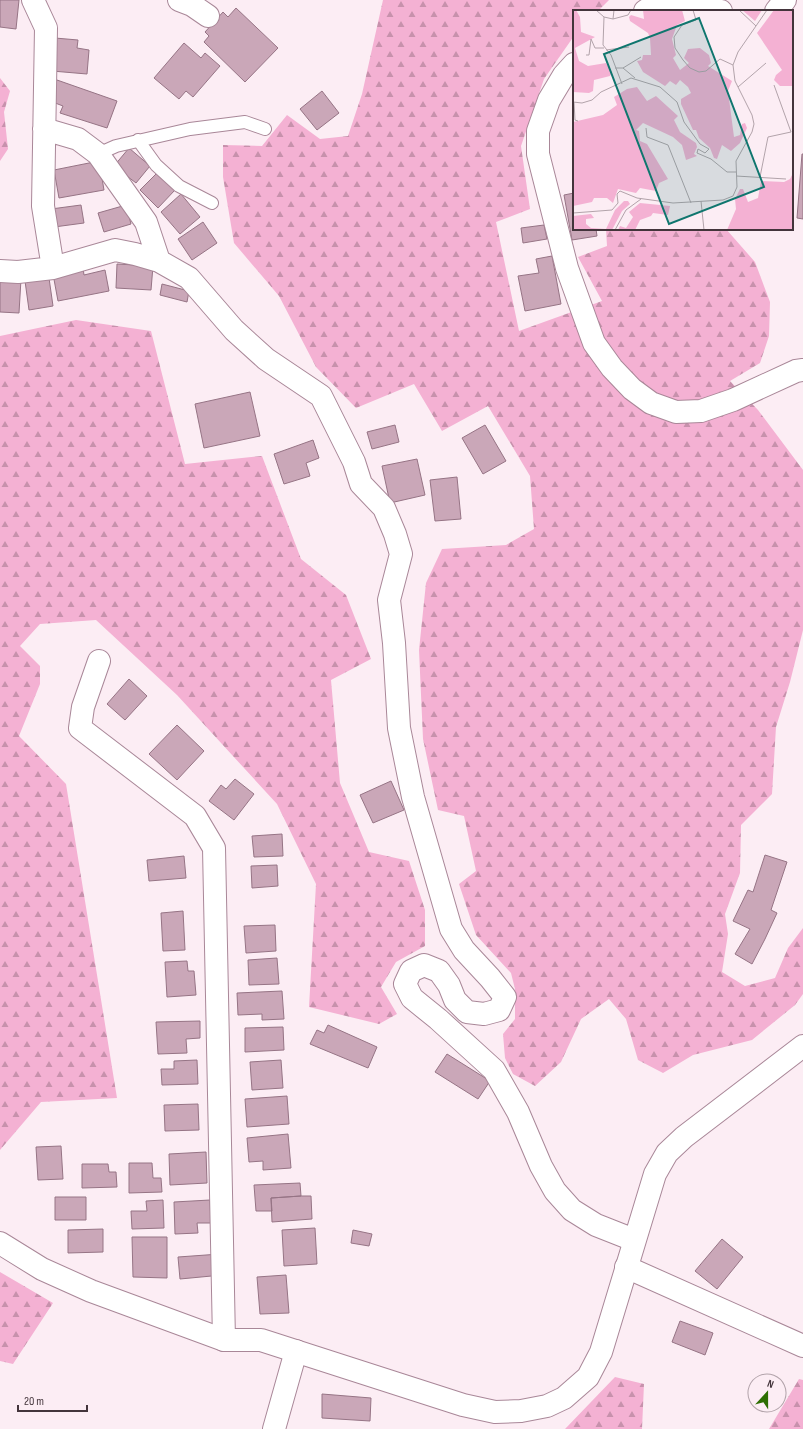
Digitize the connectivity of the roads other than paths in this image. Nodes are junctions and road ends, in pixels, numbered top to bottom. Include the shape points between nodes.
1 (33, 0) edge
2 (179, 0) edge
3 (786, 0) edge
4 (647, 10) edge
5 (716, 10) edge
6 (777, 10) edge
7 (208, 16) dead end
8 (573, 65) edge
9 (44, 129) junction
10 (265, 129) dead end
11 (138, 140) junction
12 (98, 154) junction
13 (212, 203) dead end
14 (160, 261) junction
15 (53, 268) junction
16 (0, 271) edge
17 (803, 370) edge
18 (99, 661) dead end
19 (803, 1046) edge
20 (634, 1240) junction
21 (0, 1243) edge
22 (626, 1267) junction
23 (224, 1340) junction
24 (803, 1346) edge
25 (296, 1351) junction
26 (274, 1429) edge

1 - 9 street via 46,28
2 - 7 street
3 - 6 street
4 - 5 street via 656,5 675,4
8 - 17 street via 548,100 538,131 538,154 567,268 594,343 612,368 632,389 651,403 676,412 701,411
9 - 12 street via 78,139
9 - 15 street via 42,206
10 - 11 lane via 245,122 190,129
11 - 12 lane
11 - 13 lane via 156,165 178,186
12 - 14 street via 146,222
14 - 15 street via 115,250
14 - 20 street via 189,278 234,330 266,359 321,396 354,462 361,484 384,508 395,534 401,554 389,600 399,728 413,797 451,929 464,950 505,997 499,1010 484,1014 468,1012 455,1000 439,971 424,965 411,971 405,984 412,998 494,1070 518,1112 541,1166 555,1191 572,1210 596,1225
15 - 16 street via 18,272
18 - 23 street via 83,707 80,728 195,816 214,848
19 - 20 street via 684,1137 667,1153 655,1174
20 - 22 street
21 - 23 street via 42,1269 91,1291
22 - 24 street
22 - 25 street via 602,1352 588,1377 564,1398 547,1406 521,1411 488,1411
23 - 25 street via 261,1340
25 - 26 street

